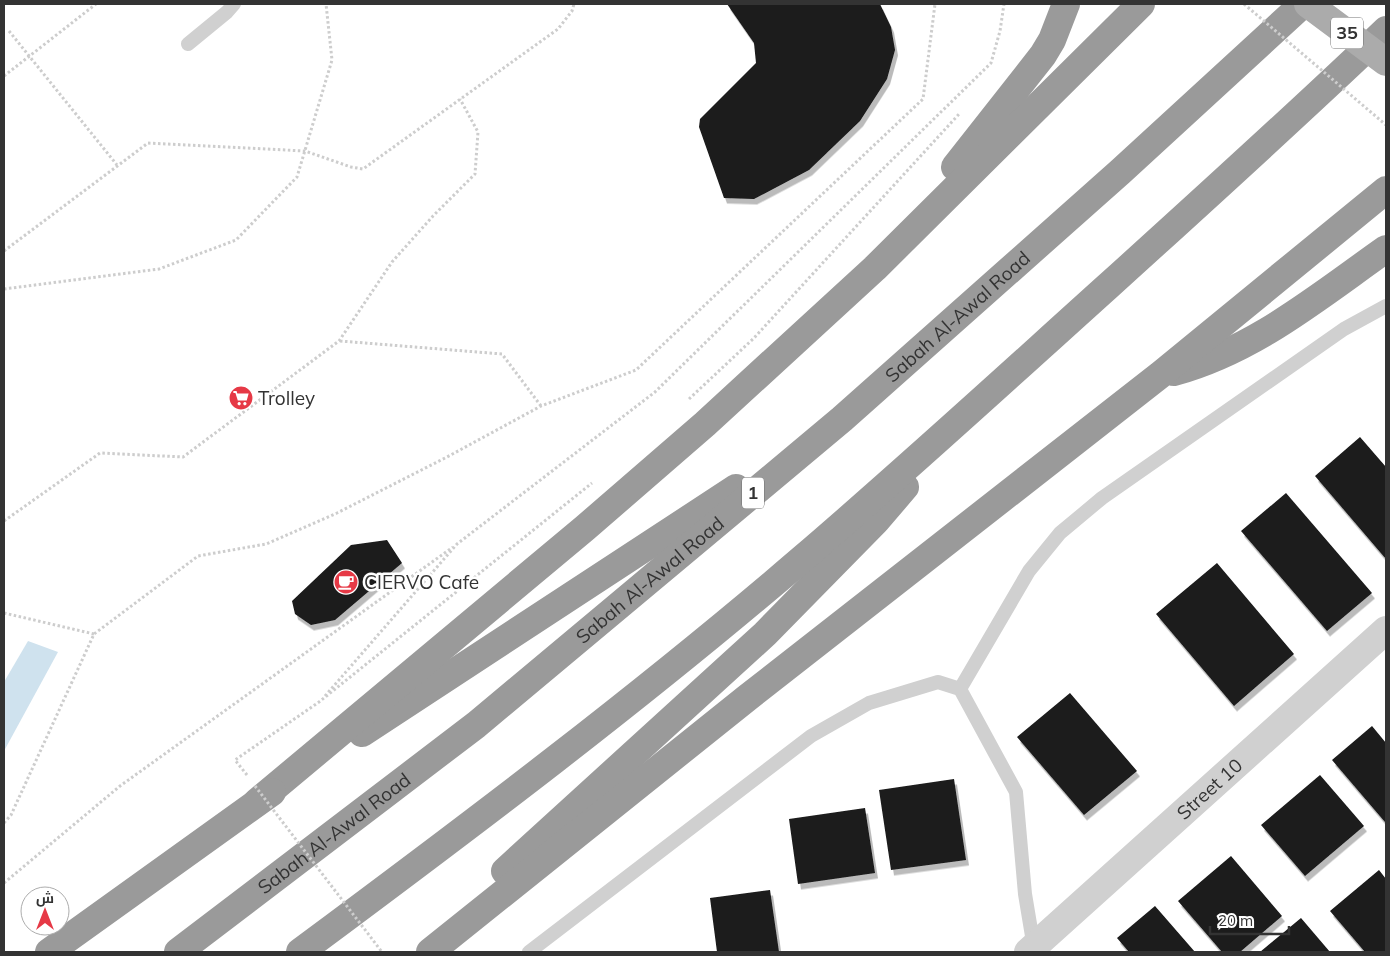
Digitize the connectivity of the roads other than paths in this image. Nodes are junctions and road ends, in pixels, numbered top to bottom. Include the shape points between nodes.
1 (234, 4) edge
2 (1066, 4) edge
3 (1141, 4) edge
4 (1302, 4) edge
5 (1308, 4) edge
6 (1386, 30) edge
7 (188, 44) dead end
8 (1386, 62) edge
9 (1386, 190) edge
10 (1386, 249) edge
11 (875, 268) junction
12 (1386, 306) edge
13 (1160, 375) junction
14 (972, 409) junction
15 (842, 418) junction
16 (1386, 630) edge
17 (960, 689) junction
18 (256, 794) junction
19 (1033, 951) edge
20 (49, 952) edge
21 (178, 952) edge
22 (300, 952) edge
23 (415, 952) edge
24 (430, 952) edge
25 (529, 952) edge

1 - 7 lane
2 - 11 highway via 1052,40 1038,62
3 - 11 highway
4 - 15 highway, Sabah Al-Awal Road / 1 via 1120,172
5 - 8 main road, 35, bridge
6 - 14 highway
9 - 13 highway
10 - 13 highway via 1266,333 1215,358
11 - 18 highway via 705,424 585,528
12 - 17 lane via 1344,329 1102,498 1060,533 1029,571
13 - 24 highway via 747,698
14 - 22 highway via 802,559 659,676 457,835
14 - 23 highway via 876,521 765,634
15 - 18 highway
15 - 21 highway, Sabah Al-Awal Road / 1 via 476,726
16 - 19 street, Street 10
17 - 19 lane via 1016,792
17 - 25 lane via 938,682 869,703 811,736
18 - 20 highway

